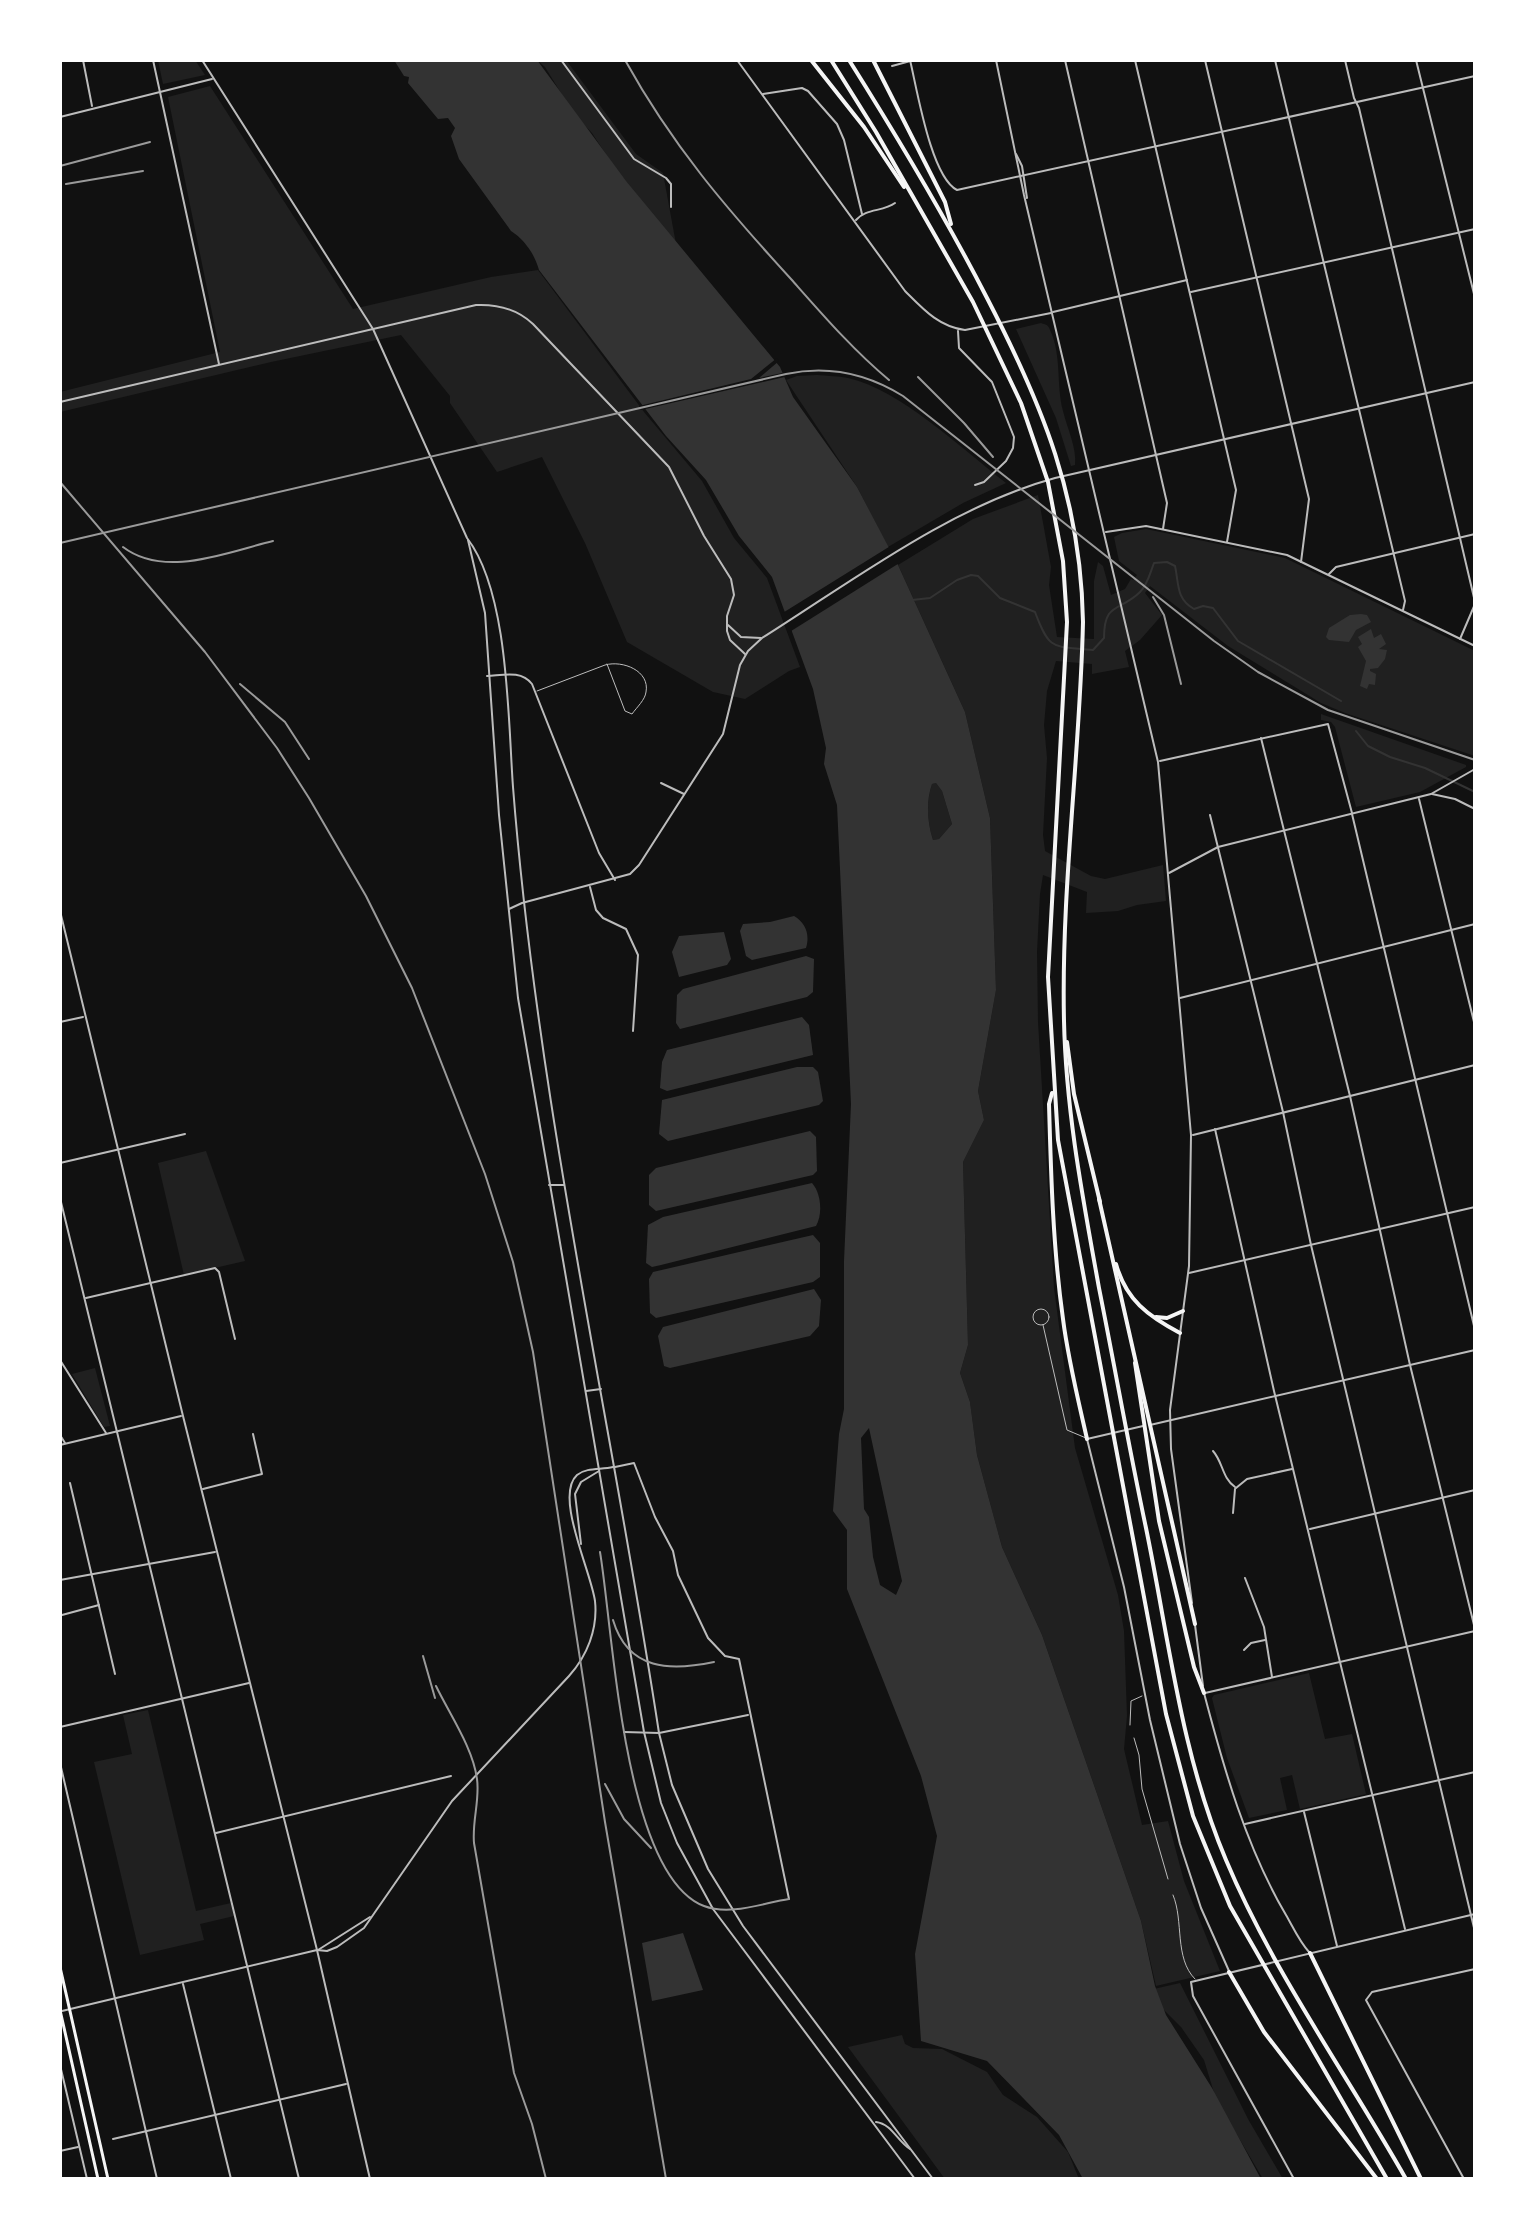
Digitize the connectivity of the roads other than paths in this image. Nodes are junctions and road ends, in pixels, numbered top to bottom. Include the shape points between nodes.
1 (83, 60) edge
2 (153, 60) edge
3 (202, 60) edge
4 (561, 60) edge
5 (737, 60) edge
6 (811, 60) edge
7 (831, 60) edge
8 (849, 60) edge
9 (873, 60) edge
10 (912, 60) edge
11 (994, 60) edge
12 (1065, 60) edge
13 (1135, 60) edge
14 (1205, 60) edge
15 (1275, 60) edge
16 (1345, 60) edge
17 (1416, 60) edge
18 (892, 66) dead end
19 (1475, 76) edge
20 (213, 78) junction
21 (1424, 88) junction
22 (160, 90) junction
23 (762, 95) junction
24 (1357, 103) junction
25 (93, 108) junction
26 (60, 117) edge
27 (1290, 117) junction
28 (1223, 132) junction
29 (1156, 147) junction
30 (1089, 162) junction
31 (1022, 176) junction
32 (895, 203) dead end
33 (671, 207) dead end
34 (862, 214) junction
35 (855, 221) junction
36 (928, 221) junction
37 (1475, 229) edge
38 (1460, 233) junction
39 (954, 234) junction
40 (1392, 247) junction
41 (1323, 262) junction
42 (1257, 277) junction
43 (1187, 280) junction
44 (1189, 292) junction
45 (1120, 295) junction
46 (1475, 298) edge
47 (1052, 313) junction
48 (373, 329) junction
49 (958, 329) junction
50 (219, 365) junction
51 (1475, 382) edge
52 (1426, 393) junction
53 (60, 402) edge
54 (1358, 409) junction
55 (1292, 424) junction
56 (1224, 439) junction
57 (1157, 455) junction
58 (1089, 470) junction
59 (975, 485) dead end
60 (1163, 529) junction
61 (1105, 533) junction
62 (1475, 534) edge
63 (467, 538) junction
64 (1460, 538) junction
65 (1227, 542) junction
66 (1393, 553) junction
67 (1301, 562) junction
68 (1328, 575) junction
69 (1475, 603) edge
70 (1403, 611) junction
71 (726, 624) junction
72 (762, 638) junction
73 (1460, 639) junction
74 (1475, 646) edge
75 (746, 654) junction
76 (607, 664) junction
77 (505, 675) junction
78 (487, 676) junction
79 (535, 691) junction
80 (1261, 738) junction
81 (1158, 762) junction
82 (1475, 769) edge
83 (661, 783) dead end
84 (684, 794) junction
85 (1431, 794) junction
86 (1419, 797) junction
87 (1475, 809) edge
88 (1352, 814) junction
89 (1210, 815) dead end
90 (1285, 830) junction
91 (1218, 847) junction
92 (1168, 873) junction
93 (615, 880) junction
94 (590, 885) junction
95 (522, 903) junction
96 (508, 909) junction
97 (60, 911) edge
98 (1475, 924) edge
99 (1451, 929) junction
100 (1385, 947) junction
101 (1317, 964) junction
102 (1250, 980) junction
103 (1179, 998) junction
104 (1064, 1009) junction
105 (84, 1016) junction
106 (60, 1022) edge
107 (1475, 1026) edge
108 (633, 1031) dead end
109 (1475, 1065) edge
110 (1417, 1079) junction
111 (1053, 1087) junction
112 (1350, 1096) junction
113 (1283, 1112) junction
114 (1215, 1129) junction
115 (185, 1134) dead end
116 (1191, 1135) junction
117 (120, 1150) junction
118 (60, 1163) edge
119 (549, 1185) junction
120 (566, 1185) junction
121 (60, 1198) edge
122 (1099, 1199) junction
123 (1475, 1207) edge
124 (1447, 1214) junction
125 (1379, 1229) junction
126 (1311, 1245) junction
127 (1243, 1260) junction
128 (1188, 1273) junction
129 (151, 1282) junction
130 (84, 1299) junction
131 (1183, 1311) junction
132 (1151, 1315) junction
133 (1043, 1325) dead end
134 (1128, 1327) junction
135 (1475, 1330) edge
136 (1180, 1333) junction
137 (235, 1339) dead end
138 (1475, 1350) edge
139 (60, 1360) edge
140 (1410, 1365) junction
141 (1343, 1380) junction
142 (601, 1389) junction
143 (586, 1392) junction
144 (1275, 1396) junction
145 (183, 1416) junction
146 (1170, 1420) junction
147 (117, 1431) junction
148 (106, 1434) junction
149 (253, 1434) dead end
150 (60, 1435) edge
151 (1087, 1439) junction
152 (65, 1443) junction
153 (60, 1445) edge
154 (1213, 1451) dead end
155 (614, 1467) junction
156 (1294, 1469) junction
157 (600, 1470) junction
158 (70, 1483) dead end
159 (1236, 1488) junction
160 (201, 1489) junction
161 (1475, 1490) edge
162 (1443, 1498) junction
163 (1233, 1513) dead end
164 (1375, 1514) junction
165 (1308, 1529) junction
166 (581, 1546) junction
167 (217, 1552) junction
168 (150, 1566) junction
169 (93, 1573) junction
170 (1245, 1578) dead end
171 (60, 1580) edge
172 (100, 1605) junction
173 (62, 1615) edge
174 (1195, 1624) junction
175 (1475, 1630) edge
176 (1266, 1639) junction
177 (1406, 1647) junction
178 (1244, 1650) dead end
179 (1340, 1662) junction
180 (115, 1674) dead end
181 (1272, 1678) junction
182 (250, 1683) junction
183 (1204, 1693) junction
184 (1145, 1695) junction
185 (183, 1698) junction
186 (749, 1715) junction
187 (1130, 1725) dead end
188 (60, 1727) edge
189 (624, 1732) dead end
190 (644, 1732) junction
191 (659, 1733) junction
192 (1134, 1738) dead end
193 (60, 1763) edge
194 (1475, 1772) edge
195 (451, 1776) dead end
196 (1439, 1780) junction
197 (1372, 1796) junction
198 (1304, 1811) junction
199 (283, 1817) junction
200 (1243, 1824) junction
201 (216, 1833) junction
202 (1168, 1879) dead end
203 (1173, 1895) dead end
204 (789, 1899) dead end
205 (374, 1914) junction
206 (1473, 1914) edge
207 (1405, 1931) junction
208 (1475, 1932) edge
209 (1337, 1946) junction
210 (317, 1950) junction
211 (1310, 1953) junction
212 (60, 1967) edge
213 (248, 1967) junction
214 (1475, 1969) edge
215 (1229, 1972) junction
216 (1195, 1979) junction
217 (183, 1983) junction
218 (114, 1999) junction
219 (69, 2009) junction
220 (60, 2011) edge
221 (60, 2065) edge
222 (347, 2084) junction
223 (280, 2099) junction
224 (215, 2114) junction
225 (873, 2122) junction
226 (146, 2131) junction
227 (113, 2139) dead end
228 (79, 2147) junction
229 (911, 2149) junction
230 (60, 2151) edge
231 (87, 2179) edge
232 (98, 2179) edge
233 (108, 2179) edge
234 (157, 2179) edge
235 (231, 2179) edge
236 (299, 2179) edge
237 (370, 2179) edge
238 (915, 2179) edge
239 (933, 2179) edge
240 (1294, 2179) edge
241 (1377, 2179) edge
242 (1387, 2179) edge
243 (1406, 2179) edge
244 (1421, 2179) edge
245 (1464, 2179) edge

1 - 25 street
2 - 22 street
3 - 20 street
4 - 33 street via 634,159 671,184
5 - 23 street
6 - 36 highway
7 - 36 highway
8 - 39 highway
9 - 39 highway via 945,202
10 - 18 street
10 - 31 street via 930,144 953,189
11 - 31 street
12 - 30 street
13 - 29 street
14 - 28 street
15 - 27 street
16 - 24 street
17 - 21 street
19 - 21 street
20 - 22 street
20 - 48 street
21 - 24 street
21 - 38 street
22 - 25 street
22 - 50 street
23 - 34 street via 795,87 808,91 841,132
23 - 35 street
24 - 27 street
24 - 40 street
25 - 26 street
27 - 28 street
27 - 41 street
28 - 29 street
28 - 42 street
29 - 30 street
29 - 43 street
30 - 31 street
30 - 45 street
31 - 47 street
32 - 34 street
34 - 35 street
35 - 49 street via 905,291 931,316
36 - 111 highway via 989,335 1036,441 1060,540 1067,637 1048,977
37 - 38 street
38 - 40 street
38 - 46 street
39 - 104 highway via 1028,378 1054,446 1076,538 1082,638
40 - 41 street
40 - 52 street
41 - 42 street
41 - 54 street
42 - 44 street
42 - 55 street
43 - 44 street
43 - 45 street
44 - 56 street
45 - 47 street
45 - 57 street
47 - 49 street
47 - 58 street
48 - 50 street
48 - 63 street
48 - 71 street via 476,305 507,307 525,317 669,467 731,579 734,595
49 - 59 street via 959,348 992,382 1014,437 1006,461
50 - 53 street
51 - 52 street
52 - 54 street
52 - 64 street
54 - 55 street
54 - 66 street
55 - 56 street
55 - 67 street via 1309,499
56 - 57 street
56 - 65 street via 1236,490
57 - 58 street
57 - 60 street via 1167,503
58 - 61 street
58 - 72 street via 1016,489 970,509
60 - 61 street via 1137,526
60 - 65 street
61 - 81 street
62 - 64 street
63 - 77 street via 492,595
63 - 78 street via 485,613
64 - 66 street
64 - 69 street
65 - 67 street
66 - 68 street via 1336,567
66 - 70 street
67 - 68 street
68 - 70 street
69 - 73 street
70 - 73 street
71 - 72 street via 741,637
71 - 75 street via 730,640
72 - 75 street
73 - 74 street
75 - 84 street via 725,730
76 - 76 lane via 622,662 646,681 646,695 632,714 625,711
76 - 79 lane
77 - 78 street
77 - 79 street via 525,677
77 - 95 street
78 - 96 street
79 - 93 street via 599,853
80 - 81 street
80 - 88 street via 1328,724
80 - 90 street
81 - 92 street
82 - 85 street
83 - 84 street
84 - 93 street via 635,869
85 - 86 street
85 - 87 street
86 - 88 street
86 - 99 street
88 - 90 street
88 - 100 street
89 - 91 street
90 - 91 street
90 - 101 street
91 - 92 street
91 - 102 street
92 - 103 street
93 - 94 street
94 - 95 street
94 - 108 street via 599,915 626,929 638,955
95 - 96 street
95 - 120 street
96 - 119 street
97 - 105 street
98 - 99 street
99 - 100 street
99 - 107 street
100 - 101 street
100 - 110 street
101 - 102 street
101 - 112 street
102 - 103 street
102 - 113 street
103 - 116 street
104 - 122 highway via 1072,1085
104 - 243 highway via 1078,1172 1197,1780 1253,1917
105 - 106 street
105 - 117 street
109 - 110 street
110 - 112 street
110 - 124 street
111 - 151 highway via 1049,1104 1058,1281
111 - 242 highway via 1067,1195 1183,1784 1238,1923
112 - 113 street
112 - 125 street
113 - 114 street
113 - 126 street
114 - 116 street
114 - 127 street
115 - 117 street
116 - 128 street
117 - 118 street
117 - 129 street
119 - 120 street
119 - 143 street
120 - 142 street
121 - 130 street
122 - 132 highway via 1124,1287
122 - 134 highway
123 - 124 street
124 - 125 street
124 - 135 street
125 - 126 street
125 - 140 street
126 - 127 street
126 - 141 street
127 - 128 street
127 - 144 street
128 - 131 street
129 - 130 street
129 - 137 street via 215,1268
129 - 145 street
130 - 147 street
131 - 132 highway via 1163,1319
131 - 136 street
132 - 136 highway
133 - 151 lane via 1067,1430
134 - 174 highway
134 - 183 highway via 1159,1521
136 - 146 street
138 - 140 street
139 - 148 street
140 - 141 street
140 - 162 street
141 - 144 street
141 - 164 street
142 - 143 street
142 - 155 street
143 - 157 street
144 - 146 street
144 - 156 street
145 - 147 street
145 - 160 street
146 - 151 street
146 - 174 street
147 - 148 street
147 - 168 street
148 - 152 street
149 - 160 street via 262,1474
150 - 152 street
151 - 184 street
152 - 153 street
154 - 159 street
155 - 157 street
155 - 186 street via 634,1463 708,1638 725,1656 739,1659
155 - 191 street
156 - 159 street via 1247,1479
156 - 165 street
157 - 166 street via 581,1482 575,1494
157 - 166 street via 577,1475 568,1491
157 - 190 street
158 - 169 street
159 - 163 street
160 - 167 street
161 - 162 street
162 - 164 street
162 - 175 street
164 - 165 street
164 - 177 street
165 - 179 street
166 - 205 street via 594,1598 590,1643 575,1669 445,1811
167 - 168 street
167 - 182 street
168 - 169 street
168 - 185 street
169 - 171 street
169 - 172 street
170 - 176 street
172 - 173 street
172 - 180 street
174 - 183 street
175 - 177 street
176 - 178 street
176 - 181 street
177 - 179 street
177 - 196 street
179 - 181 street
179 - 197 street
181 - 183 street
182 - 185 street
182 - 199 street
183 - 200 street
184 - 187 lane via 1131,1701
184 - 215 street via 1184,1859
185 - 188 street
185 - 201 street
186 - 191 street
186 - 204 street
189 - 190 street
190 - 191 street
190 - 225 street via 661,1803 708,1901
191 - 229 street via 672,1785 708,1869 743,1926
192 - 202 lane via 1142,1789
193 - 218 street
194 - 196 street
195 - 199 street
196 - 197 street
196 - 206 street
197 - 198 street
197 - 207 street
198 - 200 street
198 - 209 street
199 - 201 street
199 - 210 street
200 - 211 street via 1270,1888
201 - 213 street
203 - 216 lane via 1186,1968
205 - 210 street
205 - 210 street via 352,1938 327,1951
206 - 207 street
206 - 208 street
207 - 209 street
209 - 211 street
210 - 213 street
210 - 222 street
211 - 215 street
211 - 244 highway
212 - 219 main road
213 - 217 street
213 - 223 street
214 - 245 street via 1372,1992 1366,2000
215 - 216 street
215 - 241 highway via 1269,2039
216 - 240 street via 1191,1993
217 - 218 street
217 - 224 street
218 - 219 street
218 - 226 street
219 - 220 street
219 - 233 main road
220 - 232 main road
221 - 228 street
222 - 223 street
222 - 237 street
223 - 224 street
223 - 236 street
224 - 226 street
224 - 235 street
225 - 229 street via 886,2125
225 - 238 street
226 - 227 street
226 - 234 street
228 - 230 street
228 - 231 street
229 - 239 street

